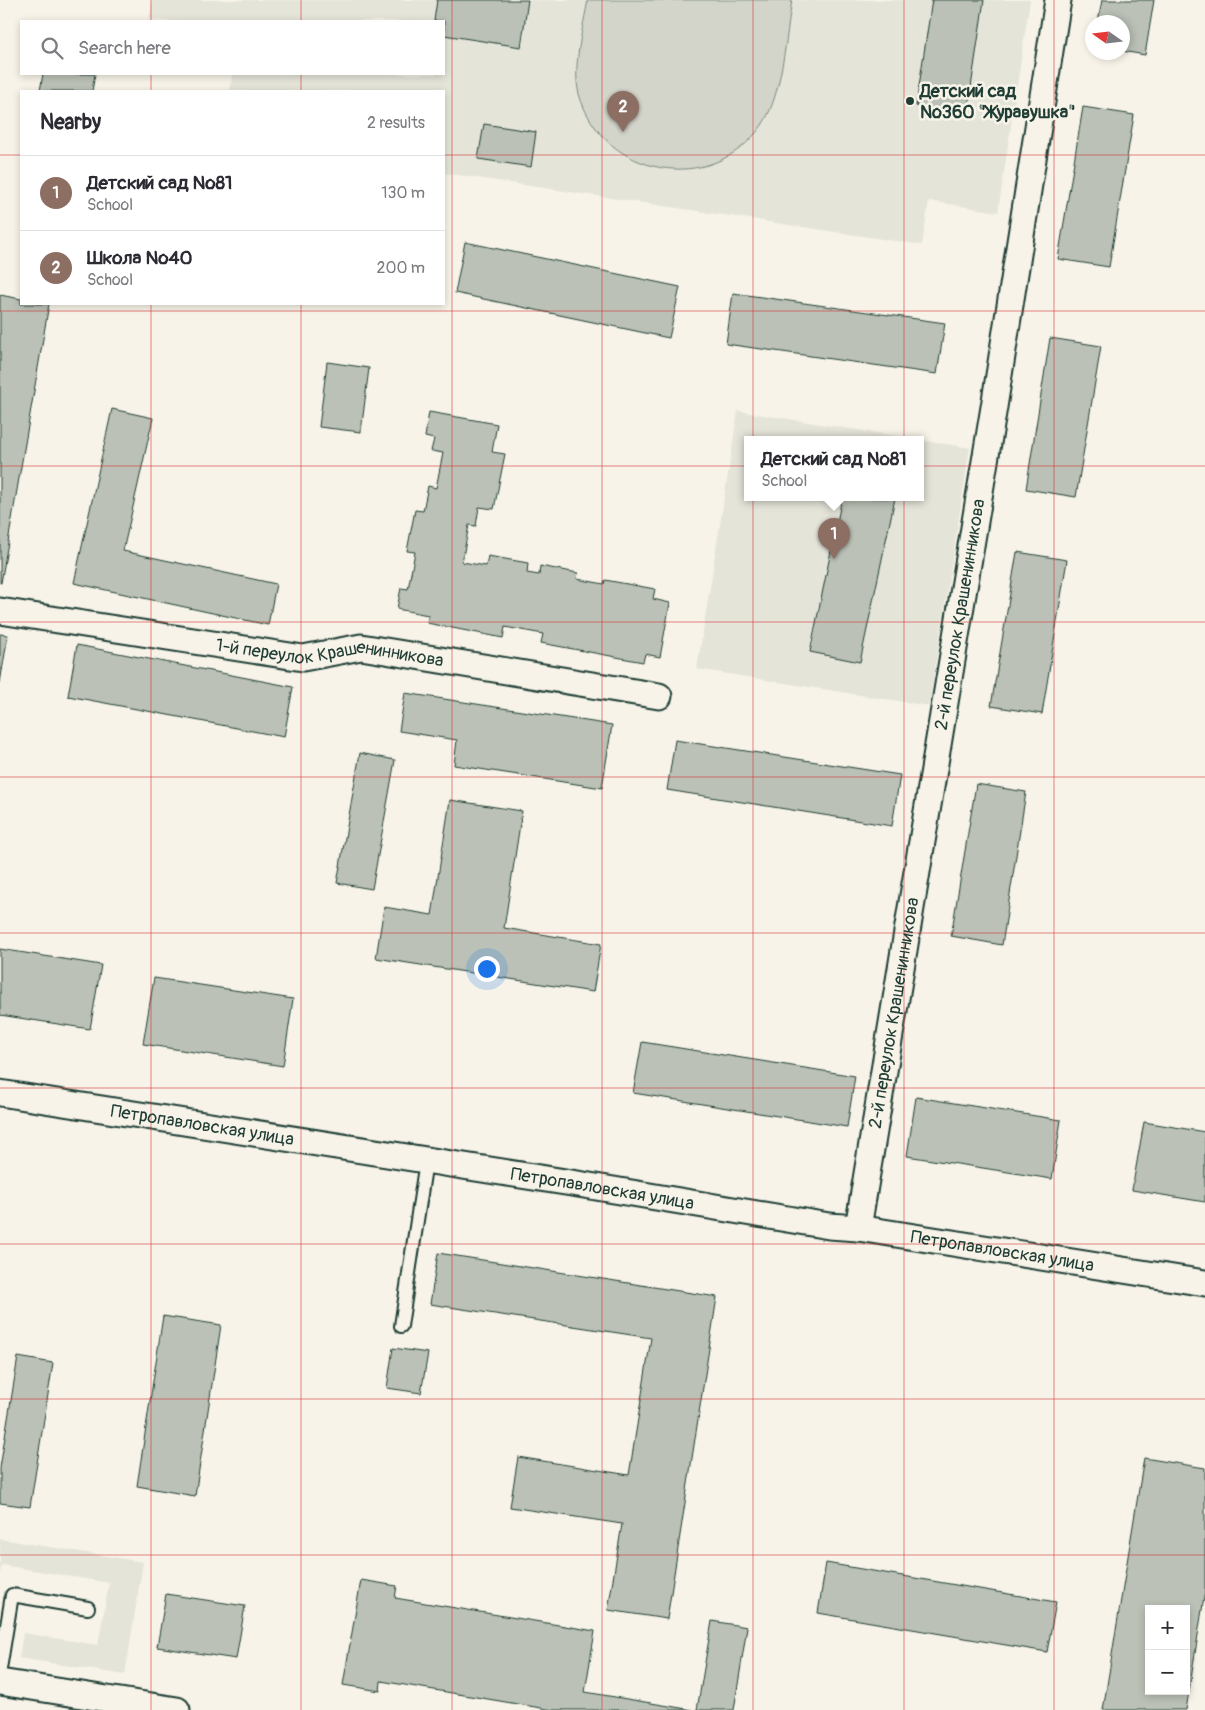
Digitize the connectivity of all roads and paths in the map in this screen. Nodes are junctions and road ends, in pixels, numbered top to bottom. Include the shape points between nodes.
1 (1058, 0) edge
2 (0, 611) edge
3 (659, 696) dead end
4 (0, 1093) edge
5 (426, 1161) junction
6 (858, 1228) junction
7 (1205, 1283) edge
8 (401, 1326) dead end
9 (88, 1608) dead end
10 (0, 1669) edge
11 (0, 1682) edge
12 (177, 1710) edge

1 - 6 street, 2-й переулок Крашенинникова
2 - 3 street, 1-й переулок Крашенинникова via 302,658 361,647
4 - 5 street, Петропавловская улица
5 - 6 street, Петропавловская улица
5 - 8 lane
6 - 7 street, Петропавловская улица
9 - 10 lane via 12,1595
11 - 12 street

